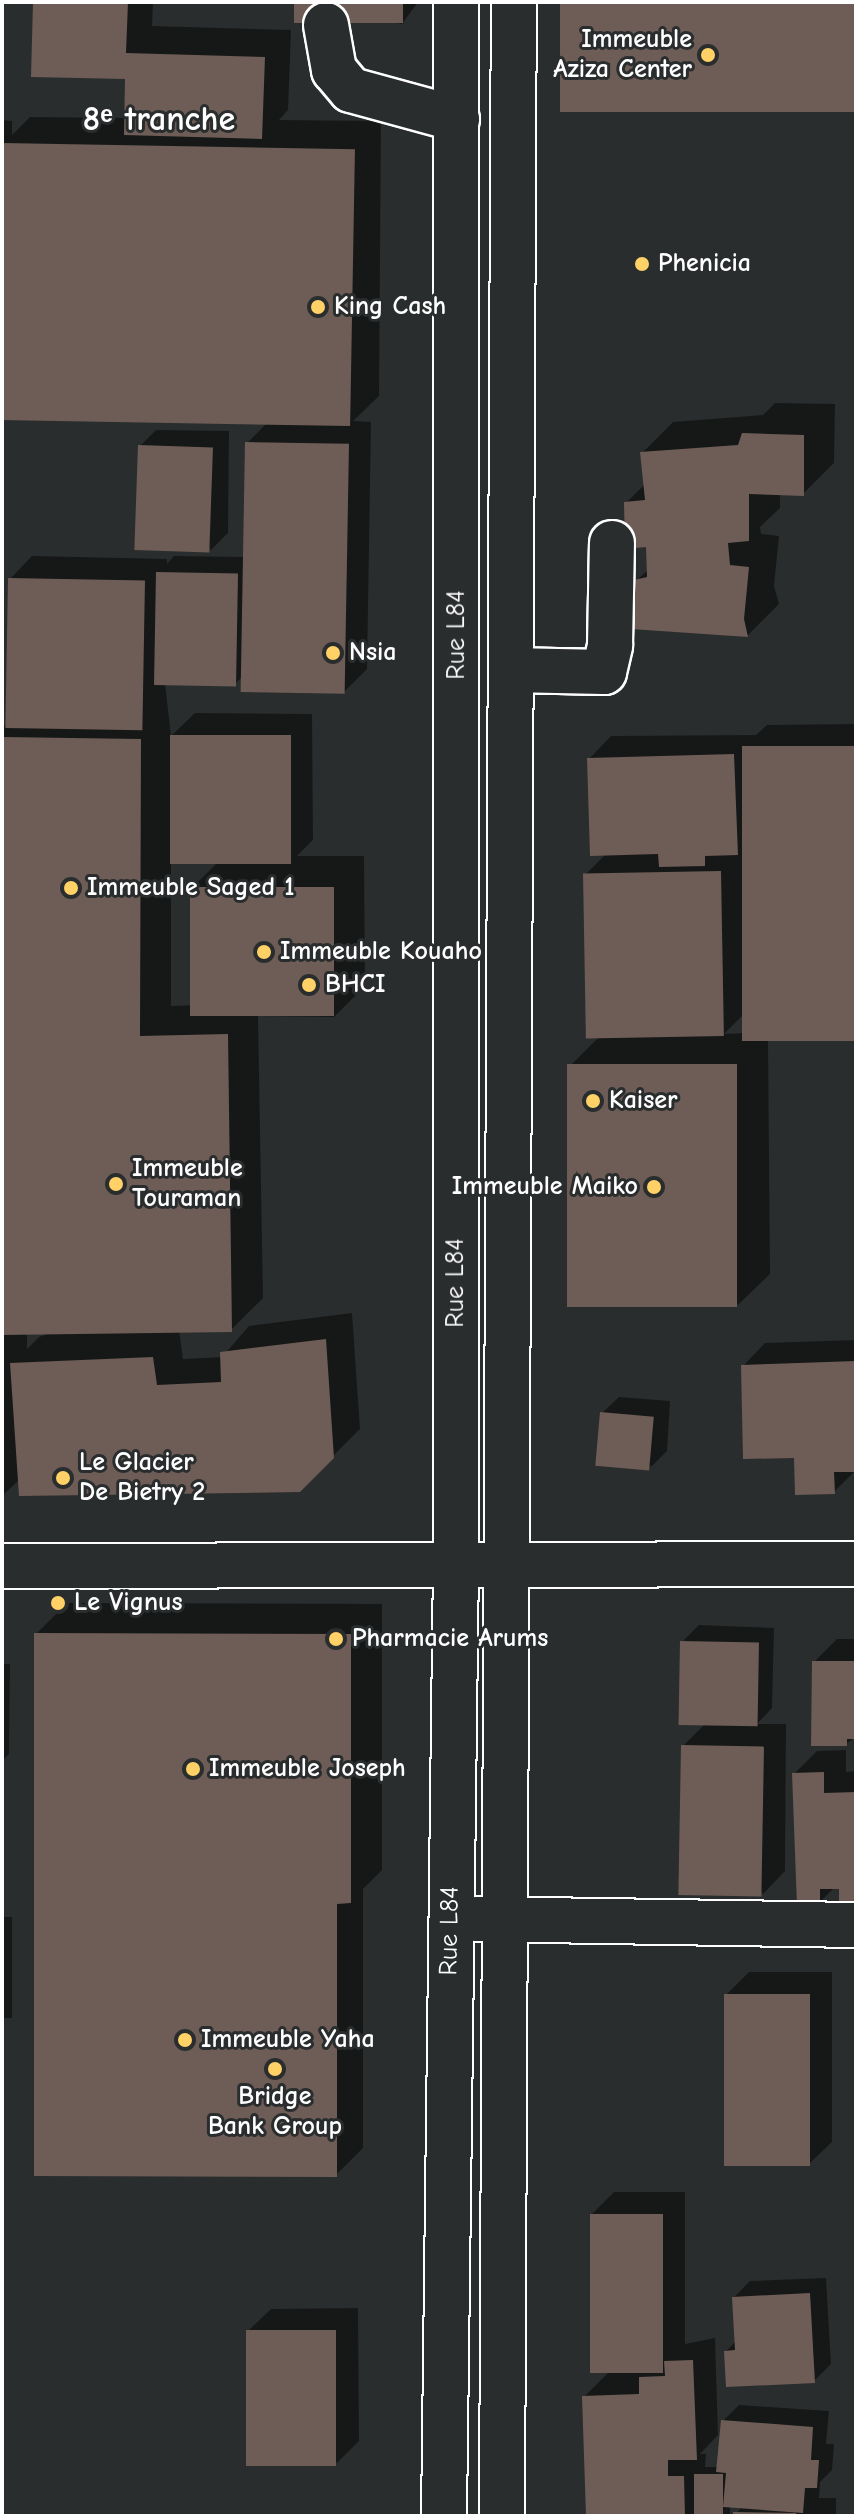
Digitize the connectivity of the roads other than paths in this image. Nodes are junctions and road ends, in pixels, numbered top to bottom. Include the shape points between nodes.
1 (456, 2) edge
2 (514, 2) edge
3 (326, 25) dead end
4 (457, 119) junction
5 (612, 543) dead end
6 (511, 670) junction
7 (504, 1563) junction
8 (456, 1564) junction
9 (856, 1564) edge
10 (2, 1566) edge
11 (503, 1918) junction
12 (450, 1920) junction
13 (856, 1925) edge
14 (444, 2516) edge
15 (502, 2516) edge

1 - 4 street, Rue L84
2 - 6 street, Rue L84
3 - 4 street via 334,70 351,90
4 - 8 street, Rue L84
5 - 6 street via 610,645 604,672
6 - 7 street, Rue L84
7 - 8 street
7 - 9 street
7 - 11 street, Rue L84
8 - 10 street
8 - 12 street, Rue L84
11 - 12 street
11 - 13 street
11 - 15 street, Rue L84
12 - 14 street, Rue L84

